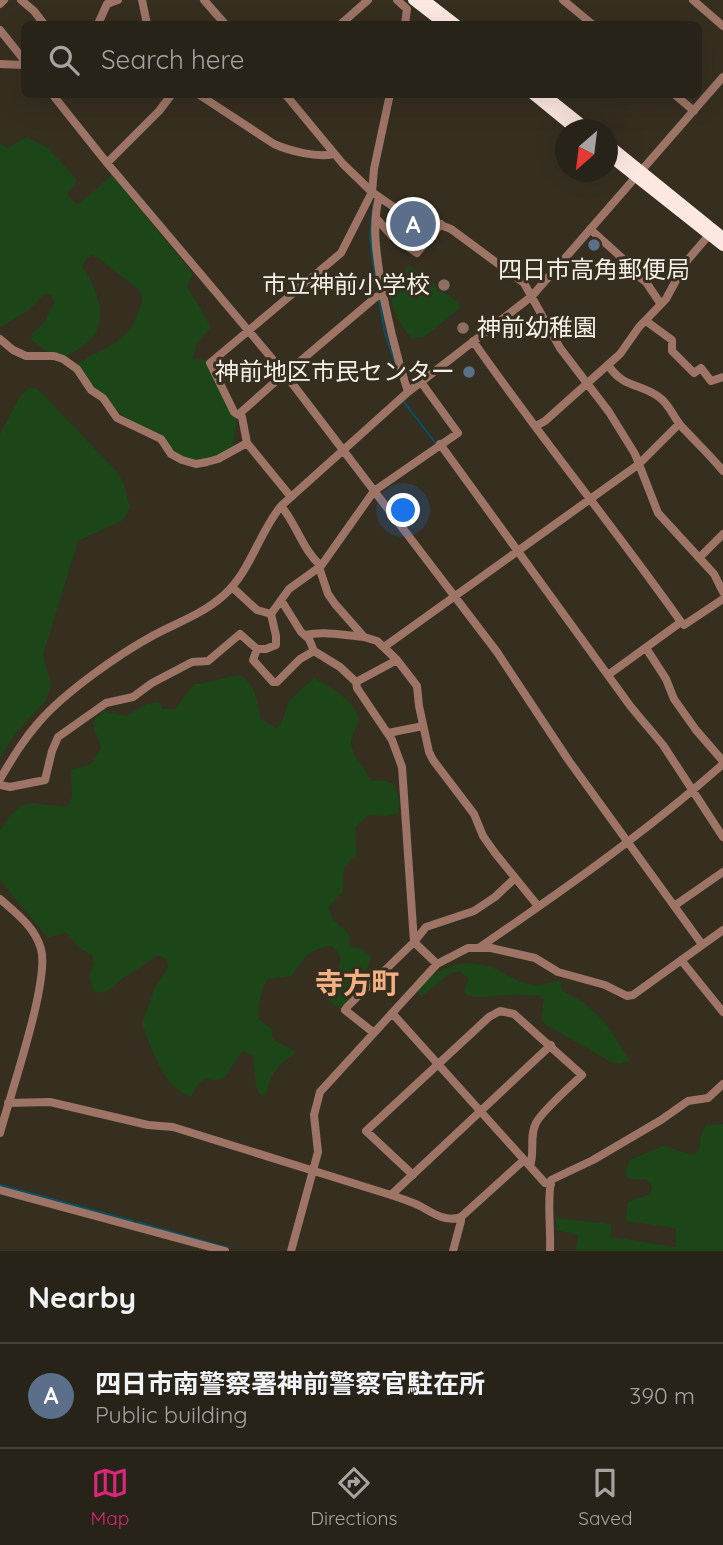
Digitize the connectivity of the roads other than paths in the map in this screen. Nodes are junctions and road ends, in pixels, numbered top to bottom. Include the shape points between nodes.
1 (4, 0) edge
2 (21, 0) edge
3 (118, 0) edge
4 (142, 0) edge
5 (204, 0) edge
6 (368, 0) edge
7 (397, 0) edge
8 (413, 0) edge
9 (425, 0) edge
10 (563, 0) edge
11 (693, 0) edge
12 (0, 5) edge
13 (42, 21) edge
14 (99, 21) edge
15 (146, 21) edge
16 (222, 21) edge
17 (344, 21) edge
18 (405, 21) edge
19 (440, 21) edge
20 (452, 21) edge
21 (588, 21) edge
22 (723, 26) edge
23 (0, 30) edge
24 (21, 56) edge
25 (0, 64) edge
26 (21, 65) edge
27 (723, 77) edge
28 (55, 98) edge
29 (169, 98) edge
30 (204, 98) edge
31 (288, 98) edge
32 (389, 98) edge
33 (537, 98) edge
34 (549, 98) edge
35 (679, 98) edge
36 (694, 111) junction
37 (563, 119) edge
38 (575, 119) edge
39 (334, 154) junction
40 (618, 154) edge
41 (618, 162) edge
42 (107, 163) junction
43 (639, 174) junction
44 (376, 195) junction
45 (376, 218) junction
46 (440, 224) junction
47 (590, 229) junction
48 (709, 235) junction
49 (723, 237) edge
50 (723, 246) edge
51 (380, 296) junction
52 (532, 296) junction
53 (660, 303) junction
54 (646, 321) junction
55 (249, 331) junction
56 (0, 339) edge
57 (473, 341) junction
58 (609, 366) junction
59 (284, 374) junction
60 (723, 376) edge
61 (421, 382) junction
62 (588, 384) junction
63 (408, 392) junction
64 (239, 414) junction
65 (679, 424) junction
66 (536, 426) junction
67 (247, 443) junction
68 (438, 446) junction
69 (343, 450) junction
70 (639, 464) junction
71 (723, 471) edge
72 (374, 491) junction
73 (291, 497) junction
74 (591, 498) junction
75 (281, 506) junction
76 (723, 534) edge
77 (517, 551) junction
78 (699, 558) junction
79 (320, 567) junction
80 (232, 587) junction
81 (723, 592) edge
82 (453, 597) junction
83 (281, 600) junction
84 (723, 600) edge
85 (271, 614) junction
86 (681, 622) junction
87 (326, 634) junction
88 (305, 635) junction
89 (364, 637) junction
90 (384, 647) junction
91 (313, 648) junction
92 (646, 648) junction
93 (257, 649) junction
94 (397, 660) junction
95 (608, 675) junction
96 (356, 682) junction
97 (423, 726) junction
98 (388, 733) junction
99 (723, 763) edge
100 (0, 779) edge
101 (0, 785) edge
102 (694, 790) junction
103 (723, 837) edge
104 (627, 840) junction
105 (723, 872) edge
106 (514, 879) junction
107 (0, 899) edge
108 (538, 906) junction
109 (674, 906) junction
110 (723, 930) edge
111 (414, 942) junction
112 (701, 943) junction
113 (480, 947) junction
114 (681, 960) junction
115 (437, 964) junction
116 (723, 1012) edge
117 (392, 1013) junction
118 (374, 1033) junction
119 (551, 1045) junction
120 (439, 1064) junction
121 (723, 1084) edge
122 (5, 1103) edge
123 (482, 1112) junction
124 (0, 1133) edge
125 (527, 1163) junction
126 (313, 1171) junction
127 (413, 1175) junction
128 (551, 1185) junction
129 (0, 1190) edge
130 (391, 1195) junction
131 (461, 1217) junction
132 (225, 1251) edge
133 (291, 1251) edge
134 (453, 1251) edge
135 (550, 1251) edge

1 - 12 street
2 - 13 street
3 - 14 street via 107,5
4 - 15 street
5 - 16 street
6 - 17 street
7 - 18 street via 407,9
8 - 19 highway
9 - 20 highway
10 - 21 street
11 - 22 street
23 - 24 street
25 - 26 street
27 - 36 street
28 - 42 street
29 - 42 street
30 - 39 street via 285,149
31 - 39 street
32 - 44 street via 372,179
33 - 37 highway
34 - 38 highway
35 - 36 street
36 - 43 street
39 - 44 street
40 - 43 highway
41 - 43 highway
42 - 55 street
43 - 47 street
43 - 48 highway
43 - 49 highway
44 - 45 street
44 - 46 street via 395,208
44 - 55 street via 341,253
45 - 46 street via 417,253
45 - 51 street
46 - 52 street via 524,283
47 - 52 street
47 - 53 street via 622,258 625,267 646,282
48 - 50 highway
48 - 53 street
51 - 59 street
51 - 63 street
52 - 57 street
52 - 62 street via 560,348
53 - 54 street
54 - 58 street
54 - 60 street via 672,340 672,351 694,373 701,368 711,381
55 - 59 street
55 - 64 street via 210,363
56 - 67 street via 26,356 63,359 103,397 117,418 160,439 182,460 207,463
57 - 61 street
57 - 66 street
58 - 62 street
58 - 65 street via 620,380 660,397
59 - 64 street
59 - 69 street
61 - 63 street
61 - 68 street via 458,433
62 - 66 street
62 - 70 street
63 - 69 street
64 - 67 street
65 - 70 street
65 - 71 street
66 - 74 street
67 - 73 street
68 - 72 street
68 - 77 street
69 - 72 street
69 - 73 street
70 - 74 street
70 - 78 street via 658,513
72 - 79 street
72 - 82 street
73 - 75 street
74 - 77 street
74 - 86 street
75 - 79 street
75 - 80 street
76 - 78 street
77 - 82 street
77 - 95 street
78 - 81 street
79 - 83 street via 296,582
79 - 89 street via 328,594
80 - 85 street via 257,610
80 - 100 street via 203,611 134,647 70,693 40,720
82 - 90 street
82 - 104 street via 497,652
83 - 85 street
83 - 88 street
84 - 86 street via 684,625
85 - 93 street via 277,641 272,647
86 - 92 street
87 - 88 street
87 - 89 street
87 - 91 street
88 - 91 street
89 - 90 street
90 - 94 street
91 - 93 street via 276,682 253,660
91 - 96 street
92 - 95 street
92 - 99 street via 674,699
93 - 101 street via 240,634 208,661 192,662 133,697 106,703 55,740 46,780
94 - 96 street
94 - 97 street via 417,686
95 - 102 street
96 - 98 street
97 - 98 street
97 - 106 street via 433,760
98 - 111 street via 402,767
99 - 102 street
102 - 103 street
102 - 104 street
104 - 108 street
104 - 109 street
105 - 109 street
106 - 108 street
106 - 111 street via 474,911 426,927
107 - 122 street via 35,934 42,952 39,989
108 - 113 street
109 - 112 street
110 - 112 street
111 - 115 street
111 - 118 street via 345,1010
112 - 114 street
113 - 114 street via 535,958 558,972 627,996
113 - 115 street
114 - 116 street
115 - 117 street
117 - 118 street
117 - 120 street
118 - 126 street via 320,1092 314,1115 318,1152
119 - 120 street via 514,1014 500,1011
119 - 123 street
119 - 125 street via 582,1074 536,1123 533,1159
120 - 123 street
120 - 127 street via 366,1131
121 - 128 street via 708,1098 688,1101 593,1160 551,1180
122 - 124 street
122 - 126 street via 50,1102 173,1127
123 - 125 street
123 - 127 street
125 - 128 street
125 - 131 street
126 - 130 street
126 - 133 street
127 - 130 street
128 - 135 street
129 - 132 street
130 - 131 street via 441,1218
131 - 134 street

